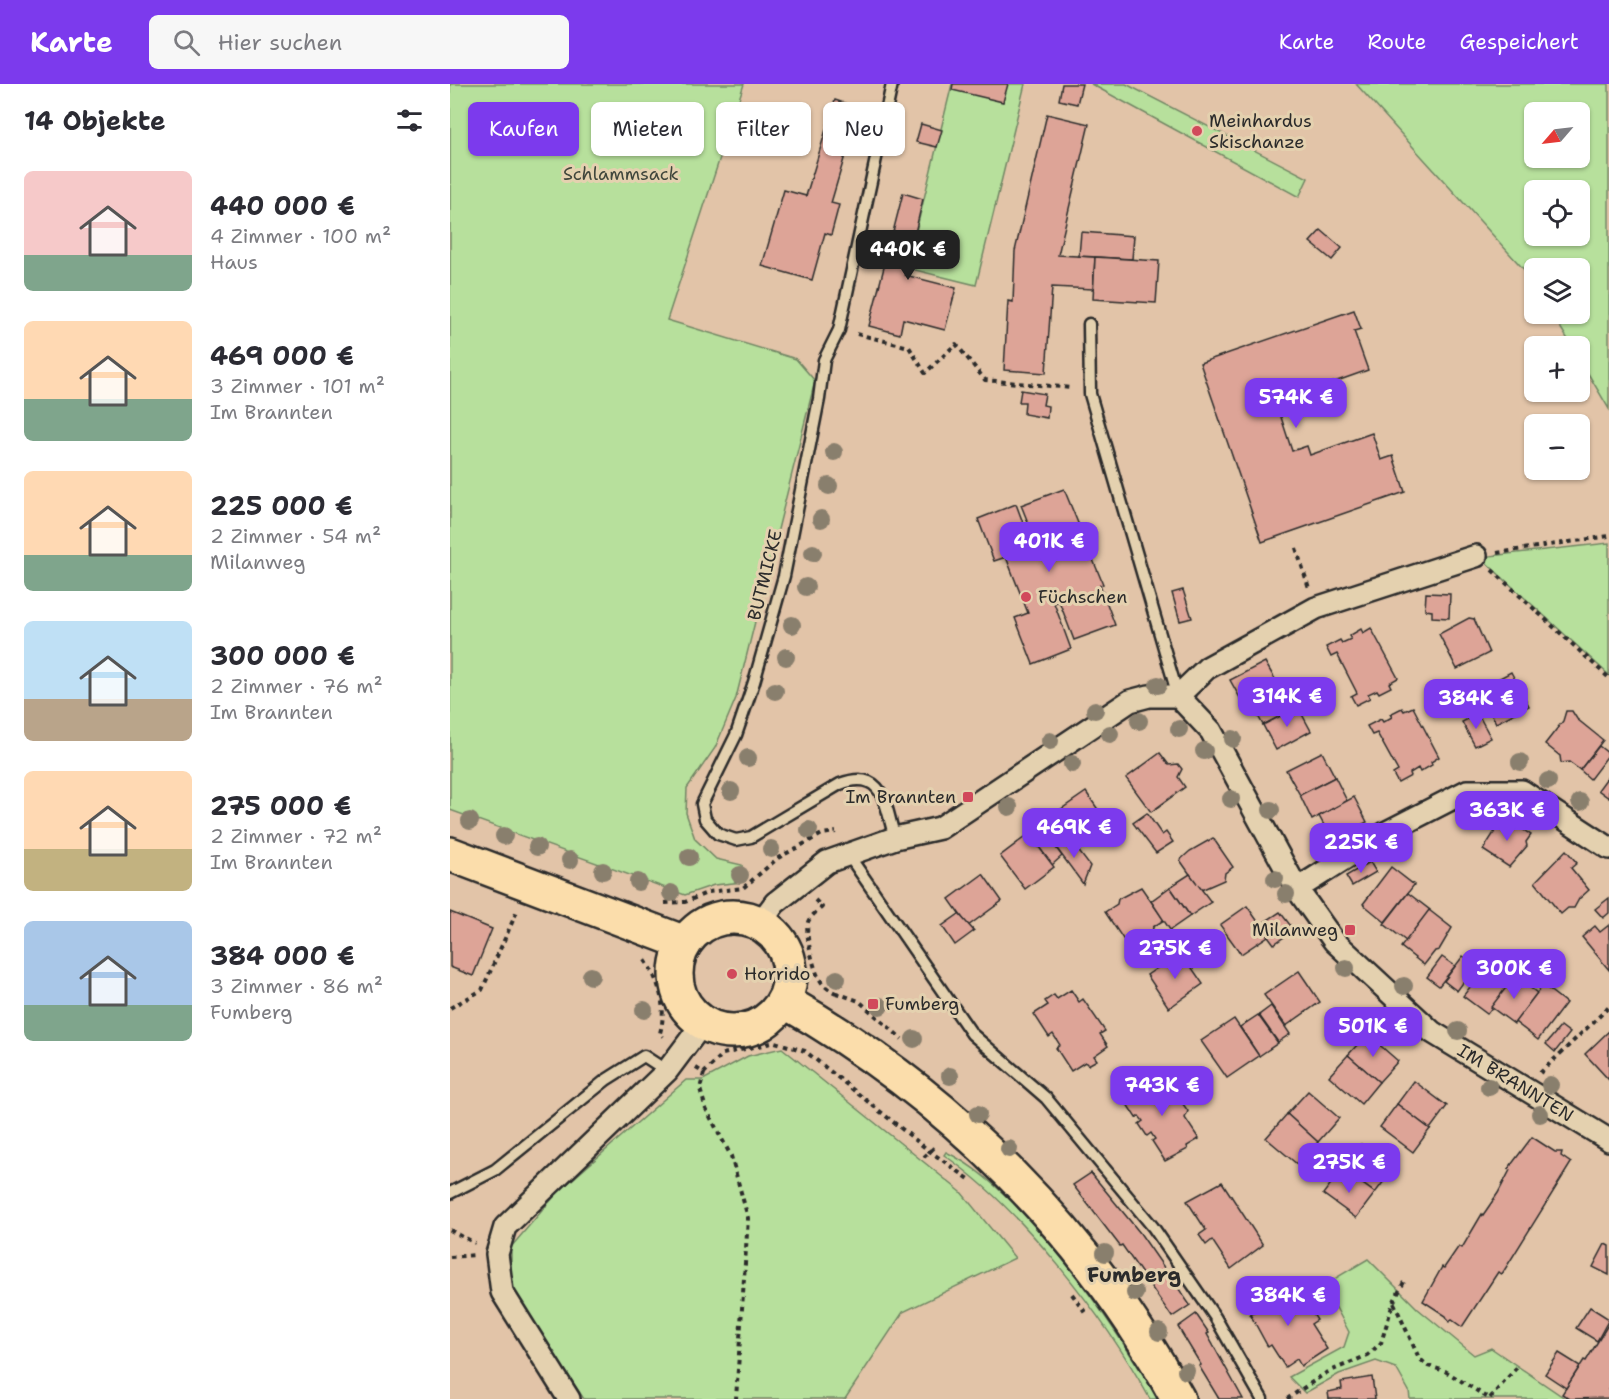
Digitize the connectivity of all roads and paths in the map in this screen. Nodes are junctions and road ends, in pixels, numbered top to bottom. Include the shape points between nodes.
1 (892, 84) edge
2 (1089, 324) dead end
3 (876, 338) dead end
4 (1090, 390) junction
5 (1609, 536) edge
6 (1296, 548) dead end
7 (1476, 556) junction
8 (1316, 608) junction
9 (1609, 678) edge
10 (1178, 696) junction
11 (895, 838) junction
12 (1609, 848) edge
13 (847, 853) junction
14 (450, 855) edge
15 (778, 858) dead end
16 (1297, 889) junction
17 (814, 898) dead end
18 (519, 906) dead end
19 (760, 923) junction
20 (647, 928) junction
21 (685, 943) junction
22 (836, 993) junction
23 (784, 1001) junction
24 (831, 1006) dead end
25 (1609, 1007) edge
26 (450, 1008) edge
27 (703, 1023) junction
28 (907, 1044) dead end
29 (673, 1064) junction
30 (704, 1073) junction
31 (1525, 1089) junction
32 (1609, 1140) edge
33 (971, 1180) dead end
34 (450, 1193) edge
35 (1405, 1280) dead end
36 (1071, 1293) dead end
37 (1394, 1303) junction
38 (1092, 1322) dead end
39 (1518, 1366) dead end
40 (569, 1399) edge
41 (736, 1399) edge
42 (1178, 1399) edge
43 (1262, 1399) edge
44 (1287, 1399) edge
45 (1490, 1399) edge

1 - 11 lane, BUTMICKE via 839,330 824,360 783,576 736,735 702,804 705,819 718,834 736,840 751,837 854,779 873,783 883,795
2 - 4 lane
3 - 4 path via 909,347 925,373 956,344 985,380
4 - 10 lane
5 - 7 path
6 - 8 path
7 - 8 street
7 - 9 path
8 - 10 street via 1207,668
10 - 11 street via 1149,696 1130,701 939,828
10 - 16 street, IM BRANNTEN via 1211,731
11 - 13 street
12 - 16 street via 1522,791 1467,791 1388,832
13 - 19 street via 827,862 775,903
13 - 43 lane via 972,1034 1046,1098 1153,1227 1215,1317
14 - 20 main road
15 - 20 path via 742,888 709,892 685,902
16 - 31 street, IM BRANNTEN via 1334,941 1432,1032
17 - 22 path via 822,907 808,921 806,938 818,978
18 - 26 path via 482,990
19 - 21 main road via 744,917 711,921
19 - 23 main road via 775,934 785,949 790,975
20 - 21 main road
20 - 29 path via 652,970 664,1006 660,1033
21 - 27 main road via 677,959 680,996
22 - 24 path
22 - 28 path via 860,1001
23 - 27 main road via 773,1016 739,1031 720,1030
23 - 42 main road via 846,1037 897,1074 958,1125 1025,1190 1078,1249 1121,1308
25 - 31 path
27 - 29 street
29 - 30 path
29 - 34 lane via 644,1056 606,1080 495,1170
29 - 40 street via 505,1227 498,1254 502,1292
30 - 33 path via 723,1054 775,1042 805,1051
30 - 41 path via 700,1089 706,1110 731,1156 748,1218
31 - 32 street, IM BRANNTEN
35 - 37 path
36 - 38 path
37 - 44 path via 1381,1343 1368,1355 1326,1373
37 - 45 path via 1419,1358
39 - 45 path

